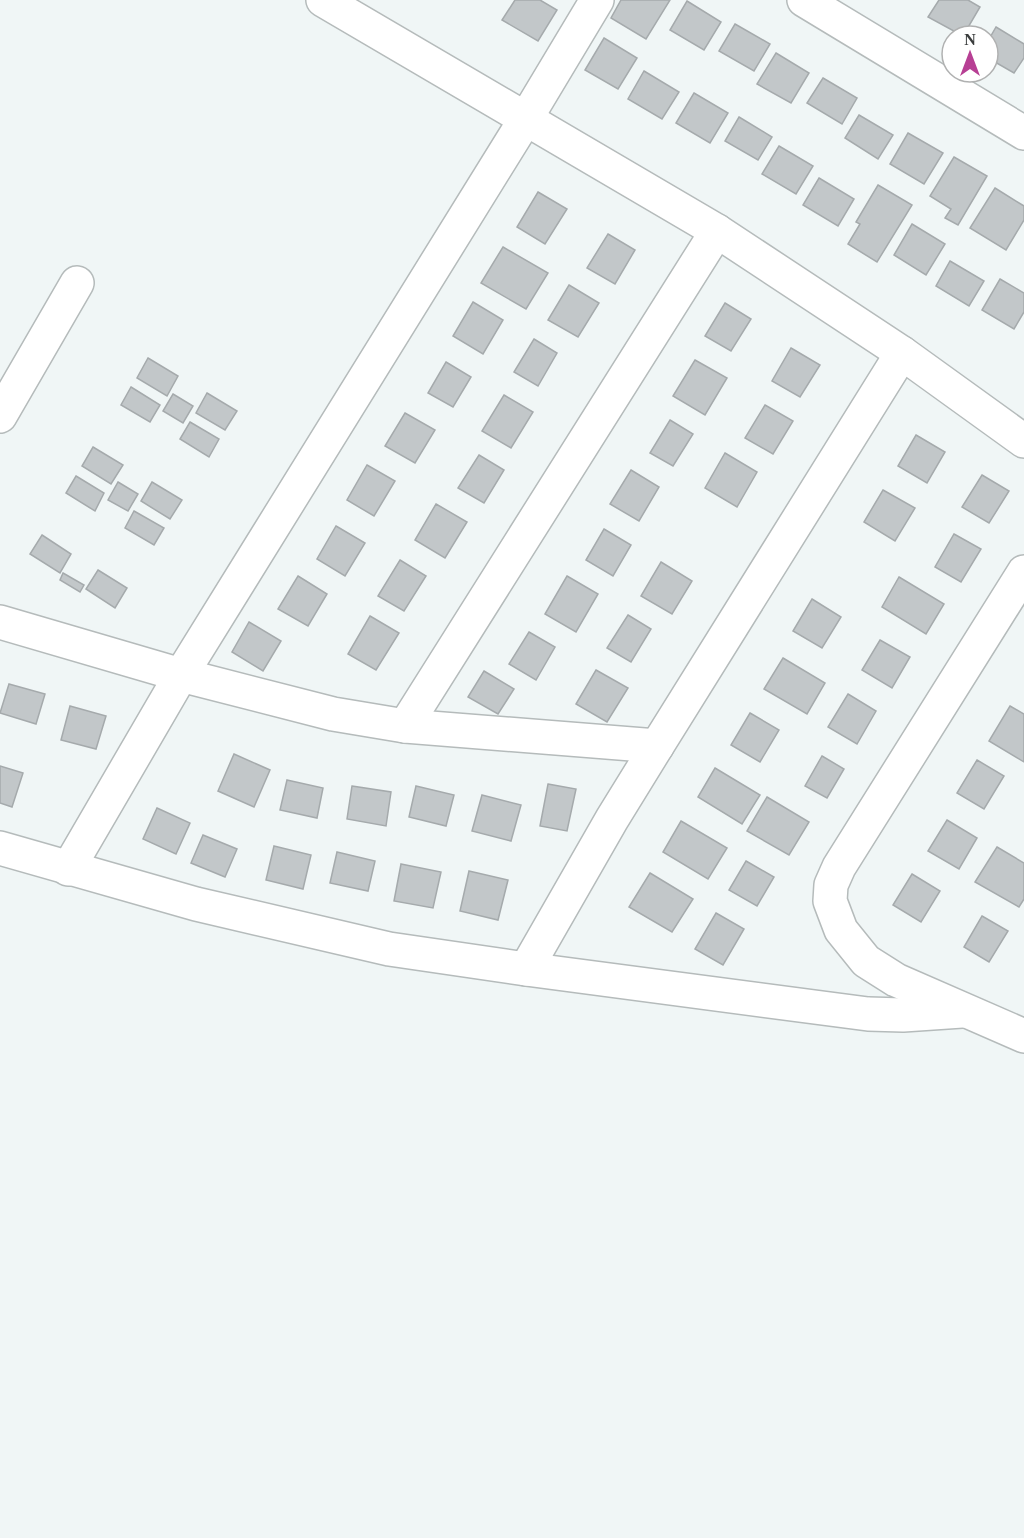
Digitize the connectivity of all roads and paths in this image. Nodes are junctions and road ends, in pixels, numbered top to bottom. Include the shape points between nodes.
1 (323, 0) edge
2 (597, 0) edge
3 (804, 0) edge
4 (359, 9) edge
5 (525, 120) junction
6 (1024, 133) edge
7 (717, 231) junction
8 (77, 283) dead end
9 (902, 353) junction
10 (0, 416) edge
11 (1024, 441) edge
12 (1024, 572) edge
13 (0, 622) edge
14 (181, 675) junction
15 (405, 726) junction
16 (657, 746) junction
17 (0, 848) edge
18 (68, 869) junction
19 (526, 969) junction
20 (962, 1011) junction
21 (1024, 1036) edge

1 - 4 street
2 - 5 street
3 - 6 street
4 - 5 street
5 - 7 street
5 - 14 street
7 - 9 street
7 - 15 street
8 - 10 street
9 - 11 street
9 - 16 street
12 - 20 street via 831,885 830,901 841,930 866,961
13 - 14 street
14 - 15 street via 333,714
14 - 18 street
15 - 16 street
16 - 19 street
17 - 18 street
18 - 19 street via 196,904 389,949
19 - 20 street via 868,1014
20 - 21 street

